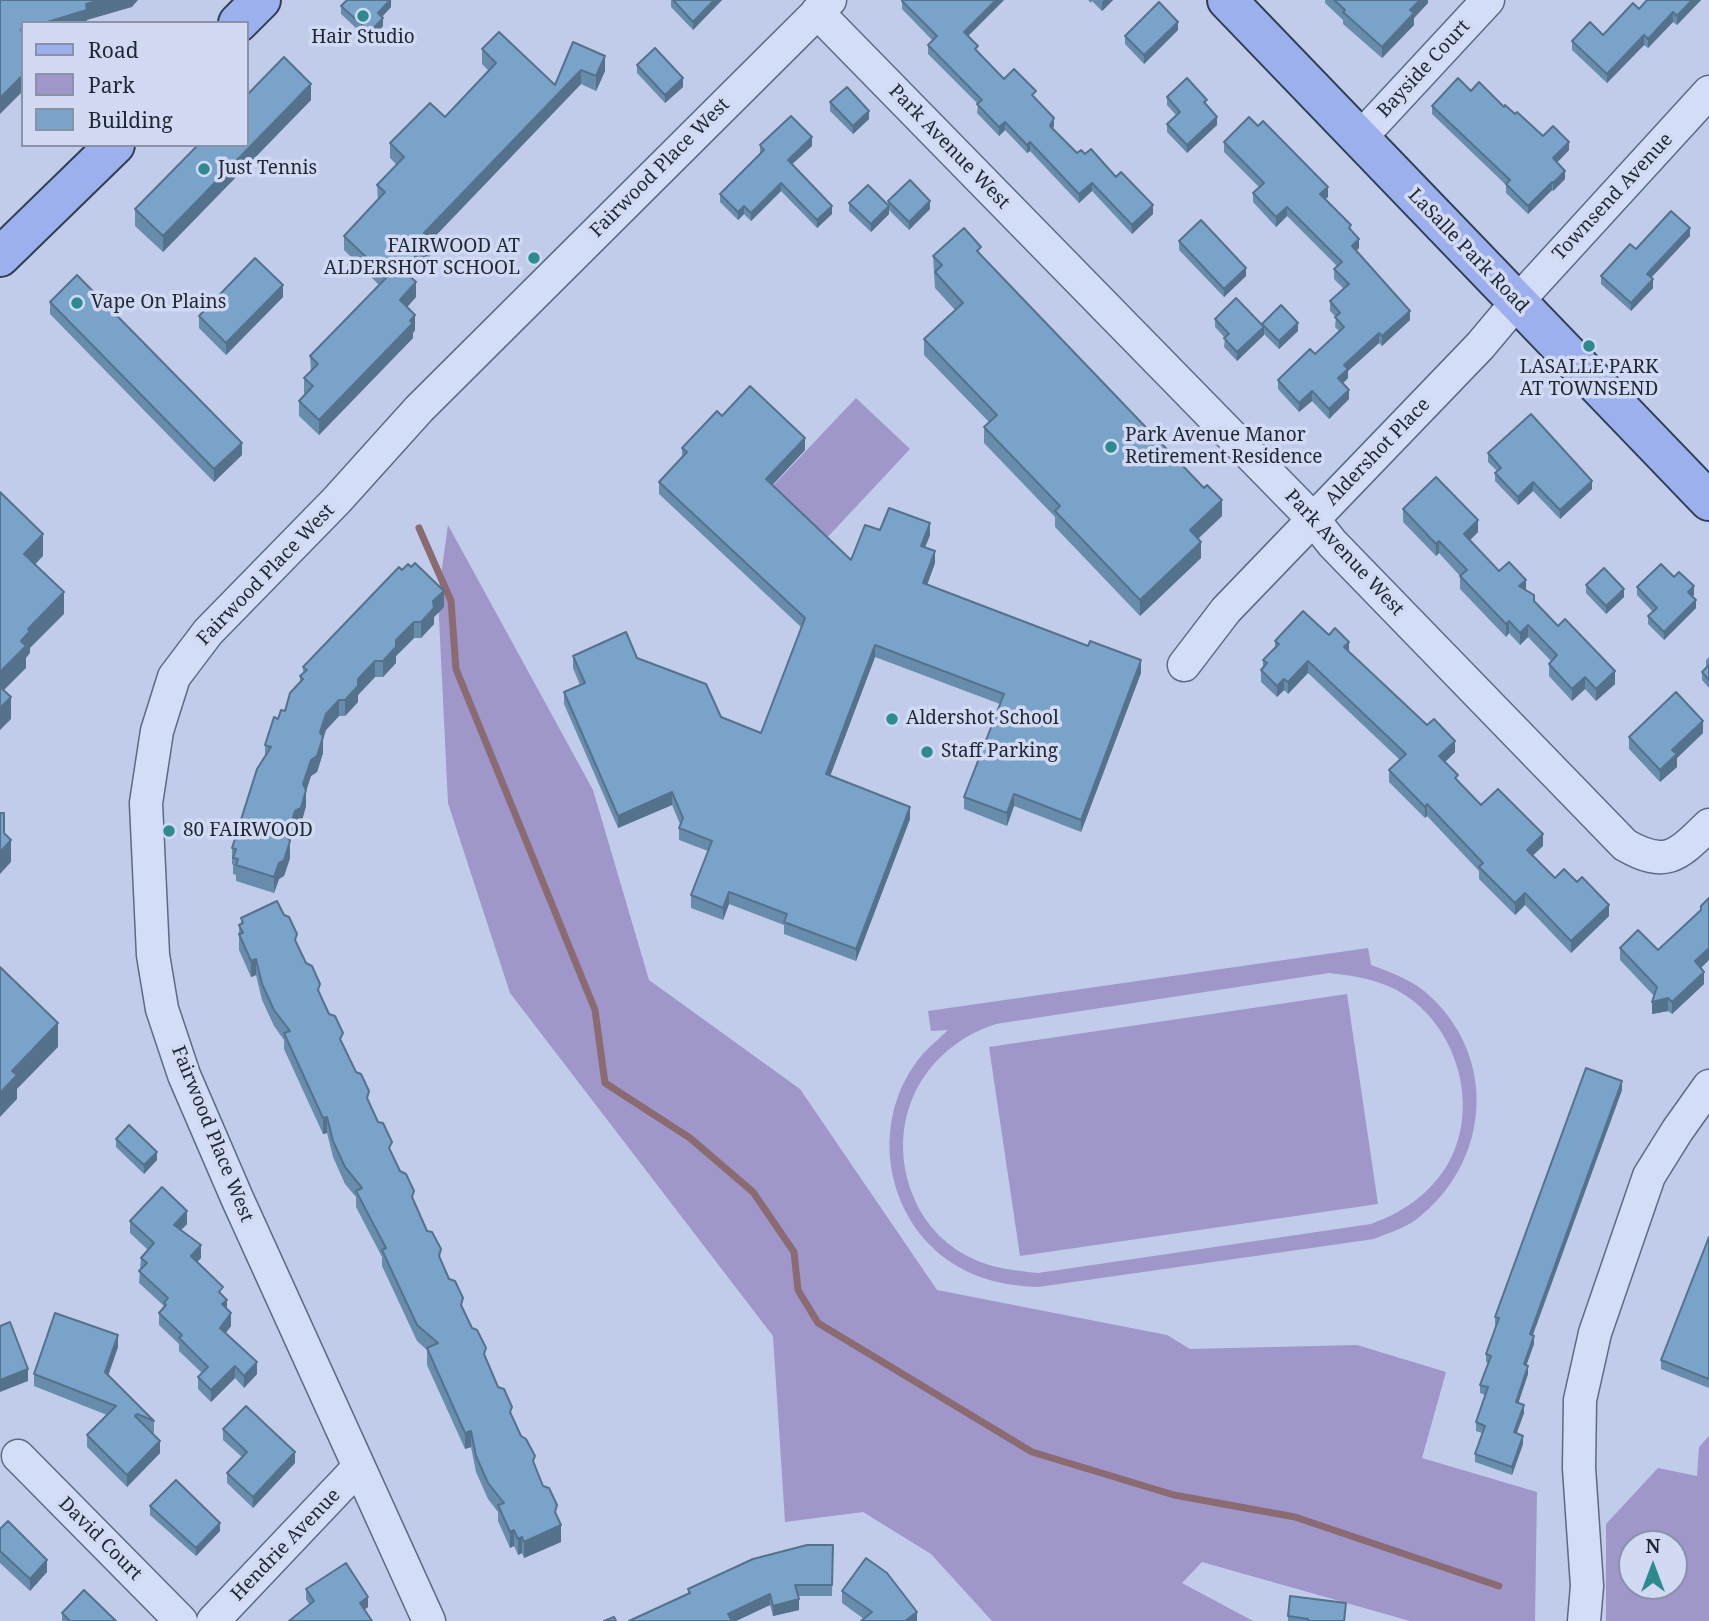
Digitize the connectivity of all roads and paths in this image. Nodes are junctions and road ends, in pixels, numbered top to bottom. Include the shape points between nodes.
1 (261, 0) edge
2 (1227, 0) edge
3 (1488, 0) edge
4 (824, 6) edge
5 (240, 21) edge
6 (1709, 92) edge
7 (1360, 138) junction
8 (113, 147) edge
9 (0, 257) edge
10 (1517, 302) junction
11 (1709, 501) edge
12 (1314, 520) junction
13 (1184, 665) dead end
14 (1709, 825) edge
15 (1709, 1086) edge
16 (18, 1456) dead end
17 (358, 1468) junction
18 (181, 1621) edge
19 (213, 1621) edge
20 (429, 1621) edge
21 (1584, 1621) edge

1 - 5 main road
2 - 7 main road, LaSalle Park Road
3 - 7 street, Bayside Court
4 - 12 street, Park Avenue West
4 - 17 street, Fairwood Place West via 419,409 208,632 174,677 157,731 146,803 153,956 162,1009 184,1075
6 - 10 street, Townsend Avenue
7 - 10 main road, LaSalle Park Road
8 - 9 main road
10 - 11 main road, LaSalle Park Road
10 - 12 street, Aldershot Place
12 - 13 street, Aldershot Place via 1226,610
12 - 14 street, Park Avenue West via 1625,845 1642,855 1674,855
15 - 21 street via 1649,1176 1595,1333 1580,1400 1579,1468 1587,1586
16 - 18 street, David Court
17 - 19 street, Hendrie Avenue
17 - 20 street, Fairwood Place West

